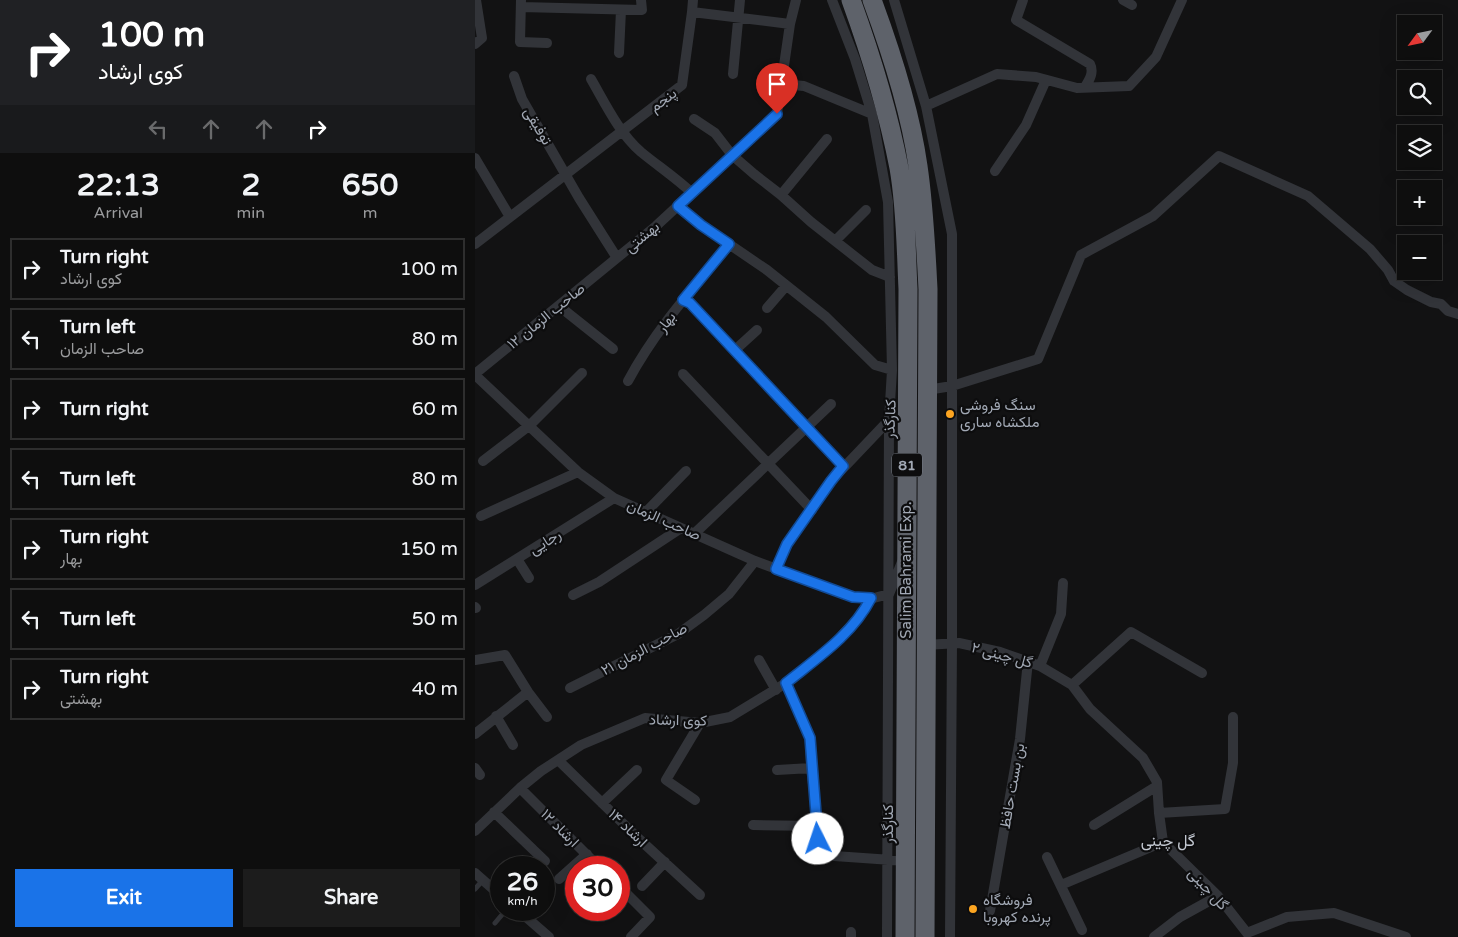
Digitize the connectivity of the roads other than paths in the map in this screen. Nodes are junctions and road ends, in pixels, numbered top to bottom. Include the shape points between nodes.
1 (476, 0) edge
2 (641, 0) edge
3 (693, 0) edge
4 (740, 0) edge
5 (797, 0) edge
6 (832, 0) edge
7 (872, 0) edge
8 (894, 0) edge
9 (1023, 0) edge
10 (1182, 0) edge
11 (850, 1) edge
12 (521, 4) edge
13 (621, 10) junction
14 (693, 12) junction
15 (738, 17) junction
16 (790, 24) junction
17 (479, 41) edge
18 (547, 43) dead end
19 (619, 53) dead end
20 (733, 74) dead end
21 (514, 76) dead end
22 (591, 79) dead end
23 (1046, 80) junction
24 (781, 84) junction
25 (1085, 87) junction
26 (926, 106) junction
27 (871, 114) junction
28 (694, 119) dead end
29 (623, 131) junction
30 (827, 138) dead end
31 (732, 155) junction
32 (475, 158) edge
33 (995, 171) dead end
34 (566, 174) junction
35 (692, 193) junction
36 (781, 195) junction
37 (678, 206) junction
38 (866, 210) dead end
39 (510, 217) junction
40 (835, 241) junction
41 (475, 244) edge
42 (729, 244) junction
43 (617, 258) junction
44 (890, 277) junction
45 (786, 286) junction
46 (683, 300) junction
47 (559, 306) junction
48 (767, 308) dead end
49 (1458, 314) edge
50 (757, 330) dead end
51 (613, 349) dead end
52 (735, 350) junction
53 (892, 370) junction
54 (582, 373) dead end
55 (475, 374) edge
56 (683, 374) dead end
57 (628, 381) dead end
58 (952, 386) junction
59 (927, 390) junction
60 (831, 404) dead end
61 (889, 420) junction
62 (529, 425) junction
63 (807, 426) junction
64 (483, 461) dead end
65 (767, 464) junction
66 (843, 466) junction
67 (686, 471) dead end
68 (578, 472) junction
69 (614, 498) junction
70 (812, 510) junction
71 (646, 512) junction
72 (481, 516) dead end
73 (681, 528) junction
74 (695, 533) junction
75 (907, 550) junction
76 (517, 559) junction
77 (755, 561) junction
78 (776, 569) junction
79 (529, 578) dead end
80 (1063, 583) dead end
81 (475, 585) edge
82 (889, 594) junction
83 (573, 595) dead end
84 (871, 598) junction
85 (952, 644) junction
86 (925, 645) junction
87 (888, 659) junction
88 (475, 660) edge
89 (759, 660) dead end
90 (1028, 661) junction
91 (1040, 666) junction
92 (1202, 673) dead end
93 (786, 683) junction
94 (906, 685) junction
95 (1072, 686) junction
96 (570, 688) dead end
97 (776, 690) junction
98 (528, 692) junction
99 (497, 716) junction
100 (547, 717) dead end
101 (1233, 718) dead end
102 (700, 723) junction
103 (475, 734) edge
104 (513, 745) dead end
105 (558, 760) junction
106 (811, 768) junction
107 (637, 770) dead end
108 (777, 770) dead end
109 (1157, 786) junction
110 (520, 788) junction
111 (695, 800) dead end
112 (602, 803) junction
113 (494, 812) junction
114 (1159, 812) junction
115 (753, 825) dead end
116 (1094, 825) dead end
117 (818, 826) junction
118 (475, 831) edge
119 (1163, 842) junction
120 (587, 854) joint
121 (540, 856) edge
122 (1047, 857) dead end
123 (897, 861) junction
124 (665, 862) junction
125 (479, 876) edge
126 (559, 879) dead end
127 (490, 886) edge
128 (642, 886) dead end
129 (1061, 886) junction
130 (475, 890) edge
131 (699, 895) dead end
132 (1218, 896) junction
133 (630, 897) edge
134 (990, 911) dead end
135 (531, 921) edge
136 (1082, 930) dead end
137 (1246, 935) edge
138 (549, 937) edge
139 (631, 937) edge
140 (887, 937) edge
141 (905, 937) edge
142 (925, 937) edge
143 (950, 937) edge
144 (1154, 937) edge
145 (1406, 937) edge

1 - 17 street
2 - 13 street via 642,10
3 - 14 street, پنجم
4 - 15 street
5 - 16 street
6 - 27 street, کنارگذر via 855,59
7 - 59 highway, Salim Bahrami Exp. / 81 via 902,90 918,165 928,289
8 - 26 street
9 - 25 street via 1016,20 1090,64 1091,78
10 - 25 street via 1156,57 1129,86
11 - 75 highway, Salim Bahrami Exp. / 81 via 883,97 899,169 906,230
12 - 13 street
12 - 18 street via 519,42
13 - 19 street
14 - 15 street
14 - 29 street, پنجم via 683,85
15 - 16 street
15 - 20 street
16 - 24 street, بهشتی
21 - 34 street, توفیقی via 522,99
22 - 29 street
23 - 25 street
23 - 26 street via 997,74
23 - 33 street via 1026,125
24 - 27 street via 804,86
24 - 31 street, بهشتی via 777,114
26 - 58 street via 952,234
27 - 44 street, کنارگذر via 888,202
28 - 31 street via 715,133
29 - 34 street, پنجم
29 - 35 street via 640,151
30 - 36 street
31 - 35 street, بهشتی
31 - 36 street
32 - 39 street
34 - 39 street, پنجم
34 - 43 street, توفیقی
35 - 37 street, بهشتی
36 - 40 street
37 - 42 street
37 - 43 street, بهشتی
38 - 40 street
39 - 41 street, پنجم
40 - 44 street via 872,270
42 - 45 street
42 - 46 street, بهار
43 - 47 street, صاحب الزمان ۱۲
44 - 53 street, کنارگذر
45 - 48 street
45 - 53 street via 827,317 875,365
46 - 52 street via 690,303
46 - 57 street, بهار via 643,353
47 - 51 street
47 - 55 street, صاحب الزمان ۱۲
49 - 58 street via 1394,281 1370,249 1308,196 1219,156 1153,216 1081,255 1038,359
50 - 52 street
52 - 63 street
53 - 61 street, کنارگذر
54 - 62 street
55 - 62 street, صاحب الزمان
56 - 65 street
58 - 59 street
58 - 85 street
59 - 86 highway, Salim Bahrami Exp. / 81
60 - 63 street
61 - 66 street
61 - 82 street, کنارگذر
62 - 64 street
62 - 68 street, صاحب الزمان
63 - 65 street
63 - 66 street
65 - 70 street
65 - 74 street
66 - 70 street
67 - 71 street
68 - 69 street, صاحب الزمان
68 - 72 street
69 - 71 street, صاحب الزمان
69 - 76 street, رجایی
70 - 78 street via 787,544
71 - 73 street, صاحب الزمان
73 - 74 street, صاحب الزمان
73 - 83 street via 599,582
74 - 77 street, صاحب الزمان
75 - 82 street
75 - 94 highway, Salim Bahrami Exp. / 81
76 - 79 street
76 - 81 street, رجایی
77 - 78 street, صاحب الزمان
77 - 96 street, صاحب الزمان ۲۱ via 729,594 678,634
78 - 84 street, صاحب الزمان via 853,597
80 - 91 street via 1061,614
82 - 84 street, صاحب الزمان
82 - 87 street, کنارگذر
84 - 93 street, کوی ارشاد via 860,616 829,649
85 - 86 street, گل چینی ۲
85 - 90 street, گل چینی ۲ via 1000,652
85 - 143 street
86 - 142 highway, Salim Bahrami Exp. / 81
87 - 94 street
87 - 123 street, کنارگذر
88 - 98 street via 505,655
89 - 97 street
90 - 91 street, گل چینی ۲
90 - 134 street, بن بست حافظ via 1020,739
91 - 95 street, گل چینی ۲
92 - 95 street via 1131,632
93 - 97 street, کوی ارشاد
93 - 106 street via 810,738
94 - 123 highway, Salim Bahrami Exp. / 81
95 - 109 street via 1089,709 1143,758
97 - 102 street, کوی ارشاد via 730,717
98 - 99 street
98 - 100 street
99 - 103 street
99 - 104 street
101 - 114 street via 1233,763 1225,809
102 - 105 street, کوی ارشاد via 645,718 581,745
102 - 111 street via 666,780
105 - 110 street, کوی ارشاد
105 - 112 street, ارشاد ۱۴
106 - 108 street
106 - 117 street
107 - 112 street
109 - 114 street
109 - 116 street
110 - 113 street, کوی ارشاد
110 - 120 street, ارشاد ۱۲
112 - 124 street, ارشاد ۱۴
113 - 118 street, کوی ارشاد
113 - 121 street
114 - 119 street
115 - 117 street
117 - 123 street via 820,855
119 - 129 street
119 - 132 street, گل چینی
120 - 126 street
122 - 129 street
123 - 140 street, کنارگذر
123 - 141 highway, Salim Bahrami Exp. / 81
124 - 128 street
124 - 131 street, ارشاد ۱۴
125 - 127 street
125 - 130 lane
129 - 136 street
132 - 137 street, گل چینی
132 - 144 street via 1180,917
133 - 139 street via 650,918
135 - 138 street
137 - 145 street, گل چینی via 1287,917 1334,913

